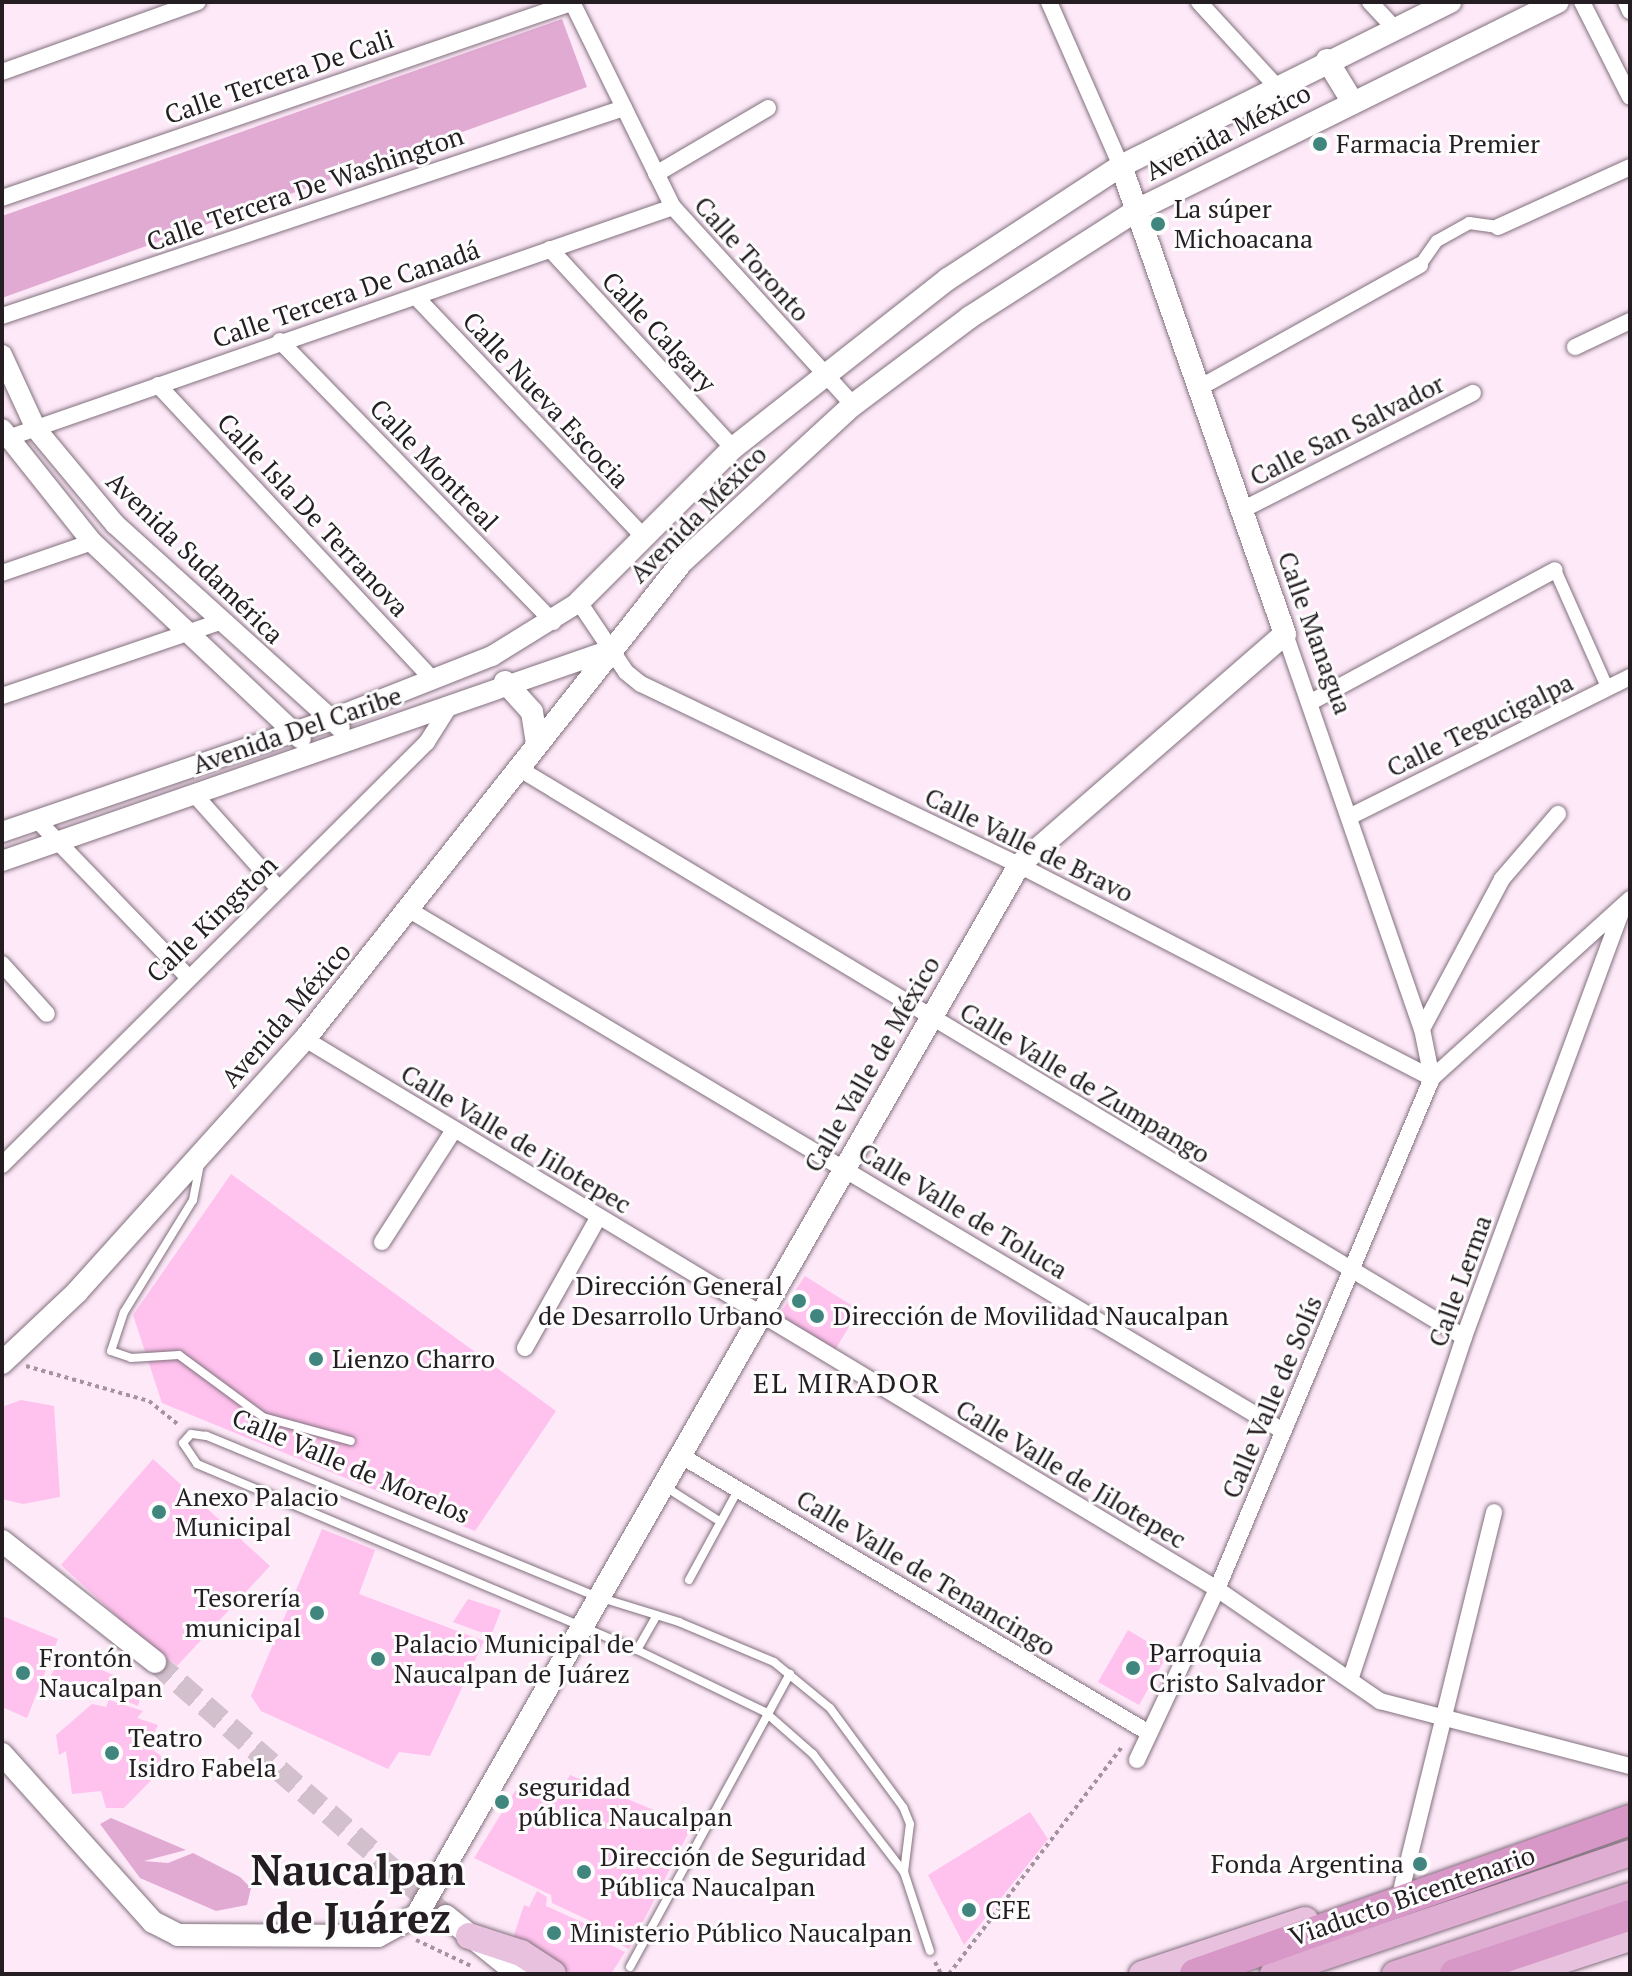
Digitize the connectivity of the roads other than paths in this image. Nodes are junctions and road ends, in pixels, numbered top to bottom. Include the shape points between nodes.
1 (198, 2) edge
2 (573, 2) edge
3 (1049, 2) edge
4 (1199, 2) edge
5 (1370, 2) edge
6 (1450, 2) edge
7 (1558, 2) edge
8 (1582, 2) edge
9 (1626, 2) edge
10 (1630, 11) edge
11 (1393, 27) junction
12 (1327, 60) junction
13 (2, 72) edge
14 (1275, 85) junction
15 (1630, 97) edge
16 (1352, 101) junction
17 (624, 108) junction
18 (768, 108) dead end
19 (1121, 166) junction
20 (1630, 167) edge
21 (656, 174) junction
22 (2, 198) edge
23 (673, 207) junction
24 (1139, 209) junction
25 (1498, 227) joint
26 (550, 249) junction
27 (1420, 265) joint
28 (417, 298) junction
29 (2, 316) edge
30 (1630, 321) edge
31 (280, 341) junction
32 (1575, 347) dead end
33 (2, 355) edge
34 (821, 372) junction
35 (158, 385) junction
36 (1199, 388) junction
37 (1473, 393) dead end
38 (853, 405) junction
39 (36, 429) junction
40 (3, 436) edge
41 (733, 448) junction
42 (1242, 510) junction
43 (641, 534) junction
44 (92, 542) junction
45 (1555, 570) joint
46 (2, 573) edge
47 (579, 602) junction
48 (219, 622) junction
49 (553, 622) junction
50 (186, 633) junction
51 (1285, 634) junction
52 (610, 650) junction
53 (492, 656) junction
54 (1630, 677) edge
55 (432, 679) junction
56 (505, 682) junction
57 (1608, 689) junction
58 (2, 696) edge
59 (1311, 702) junction
60 (451, 704) junction
61 (332, 719) junction
62 (293, 733) junction
63 (353, 737) junction
64 (537, 742) junction
65 (314, 751) junction
66 (518, 768) junction
67 (194, 794) junction
68 (1558, 814) dead end
69 (1351, 816) junction
70 (37, 820) junction
71 (2, 832) edge
72 (57, 841) junction
73 (2, 861) edge
74 (1019, 865) junction
75 (278, 888) junction
76 (1627, 902) edge
77 (411, 911) junction
78 (2, 964) edge
79 (187, 976) junction
80 (47, 1014) dead end
81 (930, 1018) junction
82 (1422, 1029) junction
83 (305, 1039) junction
84 (1432, 1078) junction
85 (454, 1130) junction
86 (202, 1156) junction
87 (2, 1165) edge
88 (845, 1169) junction
89 (598, 1218) junction
90 (382, 1242) dead end
91 (1352, 1271) junction
92 (757, 1314) junction
93 (1464, 1337) junction
94 (525, 1348) dead end
95 (8, 1358) edge
96 (1283, 1431) junction
97 (351, 1441) dead end
98 (678, 1454) junction
99 (661, 1484) junction
100 (738, 1490) junction
101 (1494, 1512) dead end
102 (721, 1522) junction
103 (2, 1541) edge
104 (689, 1580) dead end
105 (1217, 1589) junction
106 (595, 1596) junction
107 (657, 1615) junction
108 (578, 1630) junction
109 (637, 1650) junction
110 (155, 1662) tunnel mouth
111 (790, 1674) junction
112 (1351, 1677) junction
113 (765, 1712) junction
114 (1444, 1717) junction
115 (1144, 1729) junction
116 (2, 1754) edge
117 (1137, 1760) dead end
118 (1630, 1766) edge
119 (1630, 1809) edge
120 (1630, 1820) edge
121 (1630, 1840) edge
122 (1630, 1853) edge
123 (904, 1872) junction
124 (1402, 1887) junction
125 (1630, 1896) edge
126 (1630, 1915) edge
127 (446, 1916) tunnel mouth
128 (469, 1936) junction
129 (1630, 1938) edge
130 (930, 1951) dead end
131 (630, 1967) dead end
132 (514, 1970) edge
133 (553, 1974) edge
134 (1142, 1974) edge
135 (1195, 1974) edge
136 (1226, 1974) edge
137 (1273, 1974) edge
138 (1395, 1974) edge
139 (1455, 1974) edge
140 (1521, 1974) edge

1 - 13 street
2 - 17 street, Calle Toronto
2 - 22 street, Calle Tercera De Cali
3 - 19 street
4 - 14 street
5 - 11 street
6 - 11 main road, Avenida México
7 - 16 main road, Avenida México
8 - 15 street
9 - 10 street
11 - 12 main road, Avenida México
12 - 14 main road, Avenida México
12 - 16 main road
14 - 19 main road, Avenida México
16 - 24 main road, Avenida México
17 - 21 street, Calle Toronto
17 - 29 street, Calle Tercera De Washington
18 - 21 street
19 - 24 main road, Calle Managua
19 - 34 main road, Avenida México via 948,279
20 - 25 street
21 - 23 street, Calle Toronto
23 - 26 street, Calle Tercera De Canadá
23 - 34 street, Calle Toronto
24 - 36 main road, Calle Managua
24 - 38 main road, Avenida México via 970,317
25 - 27 street via 1469,223 1437,241
26 - 28 street, Calle Tercera De Canadá
26 - 41 street, Calle Calgary
27 - 36 street
28 - 31 street, Calle Tercera De Canadá
28 - 43 street, Calle Nueva Escocia
30 - 32 street
31 - 35 street, Calle Tercera De Canadá
31 - 49 street, Calle Montreal
33 - 39 street, Avenida Sudamérica
34 - 38 street, Calle Toronto
34 - 41 main road, Avenida México
35 - 39 street, Calle Tercera De Canadá
35 - 55 street, Calle Isla De Terranova
36 - 42 main road, Calle Managua
37 - 42 street, Calle San Salvador
38 - 52 main road, Avenida México via 682,562
39 - 40 street, Calle Tercera De Canadá
39 - 48 street, Avenida Sudamérica via 115,524
40 - 44 street
41 - 43 main road, Avenida México
42 - 51 main road, Calle Managua
43 - 47 main road, Avenida México
44 - 46 street
44 - 50 street
45 - 57 street
45 - 59 street
47 - 49 street, Avenida Del Caribe
47 - 52 street, Calle Valle de Bravo
48 - 50 street
48 - 61 street, Avenida Sudamérica
49 - 53 street, Avenida Del Caribe
50 - 58 street
50 - 62 street
51 - 59 street, Calle Managua
51 - 74 main road, Calle Valle de México
52 - 56 street, Avenida Del Caribe
52 - 64 main road, Avenida México
52 - 74 street, Calle Valle de Bravo via 641,684
53 - 55 street, Avenida Del Caribe
53 - 56 street
54 - 57 street, Calle Tegucigalpa
55 - 61 street, Avenida Del Caribe
56 - 60 street, Avenida Del Caribe
56 - 64 main road via 532,712
57 - 69 street, Calle Tegucigalpa
59 - 69 street, Calle Managua
60 - 63 street, Avenida Del Caribe
60 - 75 street, Calle Kingston via 427,742
61 - 62 street, Avenida Del Caribe
61 - 63 street, Avenida Sudamérica
62 - 65 street
62 - 70 street, Avenida Del Caribe
63 - 65 street, Avenida Del Caribe
64 - 66 main road, Avenida México
65 - 67 street, Avenida Del Caribe
66 - 77 main road, Avenida México
66 - 81 street, Calle Valle de Zumpango
67 - 72 street, Avenida Del Caribe
67 - 75 street
68 - 82 street via 1502,879
69 - 82 street, Calle Managua
70 - 71 street, Avenida Del Caribe
70 - 72 street
72 - 73 street, Avenida Del Caribe
72 - 79 street
74 - 81 main road, Calle Valle de México
74 - 84 street, Calle Valle de Bravo
75 - 79 street, Calle Kingston
76 - 84 street
76 - 93 street, Calle Lerma
77 - 83 main road, Avenida México
77 - 88 street, Calle Valle de Toluca
78 - 80 street
79 - 87 street, Calle Kingston
81 - 88 main road, Calle Valle de México
81 - 91 street, Calle Valle de Zumpango
82 - 84 street, Calle Managua
83 - 85 street, Calle Valle de Jilotepec
83 - 86 main road, Avenida México
84 - 91 street, Calle Valle de Solís
85 - 89 street, Calle Valle de Jilotepec
85 - 90 street
86 - 95 main road, Avenida México
86 - 97 lane via 193,1200 124,1312 111,1351 131,1358 179,1355 263,1417
88 - 92 main road, Calle Valle de México
88 - 96 street, Calle Valle de Toluca
89 - 92 street, Calle Valle de Jilotepec
89 - 94 street
91 - 93 street, Calle Valle de Zumpango
91 - 96 street, Calle Valle de Solís
92 - 98 main road, Calle Valle de México
92 - 105 street, Calle Valle de Jilotepec
93 - 112 street, Calle Lerma
96 - 105 street, Calle Valle de Solís
98 - 99 main road, Calle Valle de México
98 - 100 street, Calle Valle de Tenancingo
99 - 102 lane
99 - 106 main road, Calle Valle de México
100 - 102 lane
100 - 115 street, Calle Valle de Tenancingo
101 - 114 street
102 - 104 lane
103 - 110 main road
105 - 112 street, Calle Valle de Jilotepec
105 - 115 street, Calle Valle de Solís
106 - 107 lane, Calle Valle de Morelos
106 - 108 main road, Calle Valle de México
106 - 108 lane, Calle Valle de Morelos via 191,1434 183,1443 185,1454 197,1464
107 - 109 lane
107 - 111 lane, Calle Valle de Morelos via 756,1652
108 - 109 lane, Calle Valle de Morelos
108 - 116 main road, Calle Valle de México via 417,1915 400,1930 378,1936 178,1935 153,1922
109 - 113 lane, Calle Valle de Morelos
111 - 113 lane
111 - 123 lane, Calle Valle de Morelos via 830,1708 903,1807 910,1824
112 - 114 street, Calle Valle de Jilotepec via 1380,1701
113 - 123 lane, Calle Valle de Morelos via 813,1754
113 - 131 lane
114 - 118 street, Calle Valle de Jilotepec
114 - 124 street
115 - 117 street, Calle Valle de Solís
119 - 124 main road
120 - 135 highway, Viaducto Bicentenario
121 - 136 highway
122 - 137 highway
123 - 130 lane, Calle Valle de Morelos
124 - 134 main road
125 - 138 highway
126 - 139 highway
127 - 128 main road
128 - 132 main road
128 - 133 main road via 521,1953
129 - 140 main road

